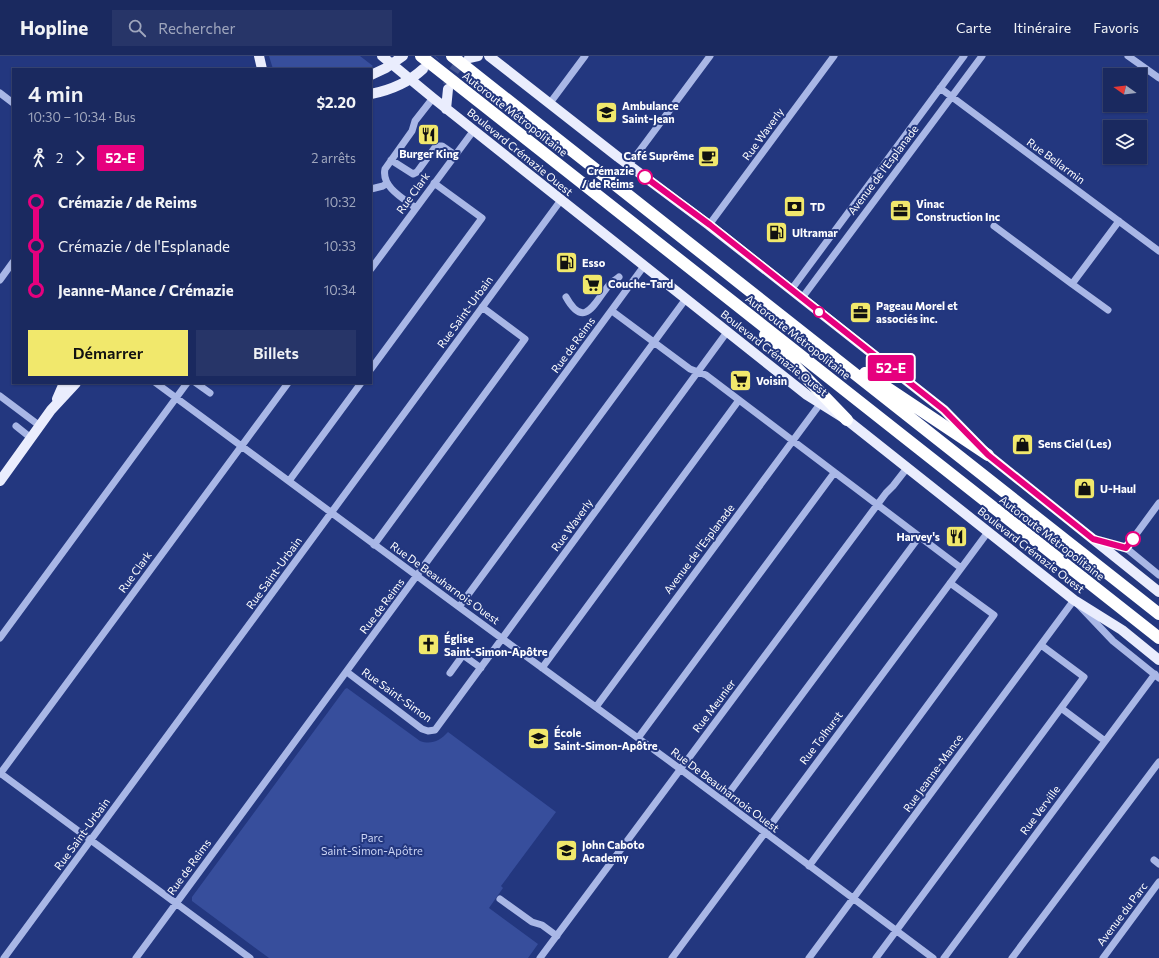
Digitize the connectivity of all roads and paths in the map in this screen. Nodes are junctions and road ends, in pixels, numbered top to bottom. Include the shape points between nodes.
1 (259, 56) edge
2 (382, 56) edge
3 (403, 56) edge
4 (421, 56) edge
5 (452, 56) edge
6 (489, 56) edge
7 (585, 56) edge
8 (710, 56) edge
9 (834, 56) edge
10 (964, 56) edge
11 (982, 56) edge
12 (1128, 56) edge
13 (392, 64) junction
14 (262, 68) edge
15 (423, 70) tunnel mouth
16 (372, 74) edge
17 (1159, 78) edge
18 (410, 79) junction
19 (940, 88) junction
20 (448, 89) tunnel mouth
21 (0, 93) edge
22 (372, 94) edge
23 (951, 97) junction
24 (433, 98) junction
25 (12, 102) edge
26 (550, 103) junction
27 (446, 109) junction
28 (474, 130) junction
29 (454, 155) junction
30 (391, 160) junction
31 (629, 165) junction
32 (387, 183) junction
33 (434, 183) junction
34 (372, 189) edge
35 (561, 200) junction
36 (416, 208) junction
37 (1119, 221) junction
38 (710, 225) junction
39 (994, 226) dead end
40 (1159, 251) edge
41 (12, 263) edge
42 (644, 266) junction
43 (372, 268) edge
44 (619, 277) dead end
45 (0, 280) edge
46 (1072, 284) junction
47 (791, 290) junction
48 (566, 297) dead end
49 (802, 298) junction
50 (685, 300) junction
51 (732, 301) junction
52 (482, 307) junction
53 (1108, 310) dead end
54 (612, 311) junction
55 (793, 325) junction
56 (727, 332) junction
57 (654, 342) junction
58 (372, 368) edge
59 (697, 372) junction
60 (64, 384) edge
61 (75, 384) edge
62 (157, 384) edge
63 (187, 384) edge
64 (197, 384) edge
65 (287, 384) edge
66 (360, 384) edge
67 (210, 393) dead end
68 (0, 396) edge
69 (176, 398) junction
70 (739, 400) junction
71 (820, 404) junction
72 (51, 410) junction
73 (847, 420) junction
74 (16, 426) dead end
75 (40, 426) junction
76 (31, 438) junction
77 (793, 441) junction
78 (241, 446) junction
79 (988, 455) junction
80 (907, 468) junction
81 (834, 473) junction
82 (0, 481) edge
83 (289, 481) junction
84 (1159, 503) edge
85 (877, 505) junction
86 (332, 513) junction
87 (988, 532) junction
88 (919, 537) junction
89 (1093, 539) junction
90 (374, 545) junction
91 (1126, 548) junction
92 (961, 568) junction
93 (1159, 575) edge
94 (418, 576) junction
95 (950, 583) junction
96 (1159, 592) edge
97 (1074, 600) junction
98 (459, 607) junction
99 (1159, 614) edge
100 (0, 638) edge
101 (1159, 638) edge
102 (503, 639) junction
103 (1041, 645) junction
104 (1159, 660) edge
105 (481, 668) junction
106 (542, 668) junction
107 (347, 672) junction
108 (450, 673) dead end
109 (1157, 676) edge
110 (596, 707) junction
111 (1061, 708) junction
112 (435, 730) joint
113 (638, 738) junction
114 (1105, 741) junction
115 (1159, 762) edge
116 (680, 770) junction
117 (0, 773) edge
118 (723, 801) junction
119 (765, 833) junction
120 (90, 840) junction
121 (809, 866) junction
122 (1159, 882) edge
123 (854, 898) junction
124 (500, 899) dead end
125 (176, 904) junction
126 (896, 931) junction
127 (557, 936) junction
128 (4, 958) edge
129 (136, 958) edge
130 (250, 958) edge
131 (540, 958) edge
132 (672, 958) edge
133 (809, 958) edge
134 (876, 958) edge
135 (933, 958) edge
136 (944, 958) edge
137 (1012, 958) edge
138 (1103, 958) edge

1 - 14 main road
2 - 13 main road, Boulevard Crémazie Ouest
3 - 13 main road
4 - 51 highway, Autoroute Métropolitaine
5 - 55 highway, Autoroute Métropolitaine
6 - 26 main road
7 - 26 street
8 - 31 street
9 - 38 street, Rue Waverly
10 - 19 street, Avenue de l'Esplanade
11 - 23 street, Avenue de l'Esplanade
12 - 17 street
13 - 16 main road
13 - 18 main road, Boulevard Crémazie Ouest
15 - 18 main road
18 - 22 main road via 394,88
18 - 24 main road, Boulevard Crémazie Ouest
19 - 23 street, Rue Bellarmin
19 - 47 street, Avenue de l'Esplanade
20 - 27 main road
21 - 25 street
23 - 37 street, Rue Bellarmin
23 - 49 street, Avenue de l'Esplanade
24 - 27 main road, Boulevard Crémazie Ouest
24 - 30 street via 415,121 412,131
26 - 31 main road
27 - 28 main road, Boulevard Crémazie Ouest
28 - 29 street, Rue Clark
28 - 35 main road, Boulevard Crémazie Ouest
29 - 30 street via 442,146 436,146 413,174
29 - 33 street, Rue Clark
30 - 32 street via 384,174
31 - 38 main road
32 - 34 street
32 - 36 street
33 - 36 street, Rue Clark
33 - 58 street via 482,218
35 - 42 main road, Boulevard Crémazie Ouest
35 - 52 street, Rue Saint-Urbain
36 - 43 street, Rue Clark
37 - 40 street, Rue Bellarmin
37 - 46 street
38 - 47 main road
39 - 46 street
41 - 45 street
42 - 50 main road, Boulevard Crémazie Ouest
42 - 54 street, Rue de Reims
44 - 48 street via 585,313 572,308
46 - 53 street
47 - 49 main road
49 - 79 main road via 944,410
50 - 56 main road, Boulevard Crémazie Ouest
50 - 57 street
51 - 73 highway
51 - 101 highway, Autoroute Métropolitaine
52 - 86 street, Rue Saint-Urbain
52 - 90 street via 525,339
54 - 57 street
54 - 94 street, Rue de Reims
55 - 79 highway
55 - 99 highway, Autoroute Métropolitaine
56 - 59 street, Rue Waverly
56 - 71 main road, Boulevard Crémazie Ouest
57 - 59 street
57 - 98 street
59 - 70 street via 706,375
59 - 102 street, Rue Waverly
60 - 72 main road
61 - 72 main road
62 - 69 street, Rue De Beauharnois Ouest
63 - 69 street
64 - 67 street
65 - 78 street, Rue Clark
66 - 83 street
68 - 75 street
69 - 78 street, Rue De Beauharnois Ouest
69 - 100 street
70 - 77 street
70 - 106 street
71 - 73 main road, Boulevard Crémazie Ouest
71 - 77 street, Avenue de l'Esplanade
72 - 75 main road
73 - 80 main road, Boulevard Crémazie Ouest
74 - 76 street
75 - 76 main road
76 - 82 main road
77 - 81 street
77 - 110 street, Avenue de l'Esplanade
78 - 83 street, Rue De Beauharnois Ouest
78 - 117 street, Rue Clark
79 - 89 main road
80 - 85 street, Rue Meunier
80 - 87 main road, Boulevard Crémazie Ouest
81 - 85 street
81 - 113 street
83 - 86 street, Rue De Beauharnois Ouest
84 - 91 street
85 - 88 street
85 - 116 street, Rue Meunier
86 - 90 street, Rue De Beauharnois Ouest
86 - 120 street, Rue Saint-Urbain
87 - 92 street, Rue Tolhurst
87 - 97 main road, Boulevard Crémazie Ouest
88 - 92 street
88 - 118 street
89 - 91 street
89 - 96 main road
90 - 94 street, Rue De Beauharnois Ouest
91 - 93 street
92 - 95 street, Rue Tolhurst
94 - 98 street, Rue De Beauharnois Ouest
94 - 107 street, Rue de Reims
95 - 119 street, Rue Tolhurst
95 - 121 street via 994,615
97 - 103 street, Rue Jeanne-Mance
97 - 104 main road, Boulevard Crémazie Ouest via 1122,630
97 - 109 street via 1113,641
98 - 102 street, Rue De Beauharnois Ouest
102 - 105 street, Rue Waverly
102 - 106 street, Rue De Beauharnois Ouest
103 - 111 street via 1084,677
103 - 123 street, Rue Jeanne-Mance
105 - 108 street via 461,654
105 - 112 street, Rue Waverly
106 - 110 street, Rue De Beauharnois Ouest
107 - 112 street, Rue Saint-Simon via 422,729 430,732
107 - 125 street, Rue de Reims
109 - 114 street, Rue Verville
110 - 113 street, Rue De Beauharnois Ouest
111 - 114 street
111 - 126 street
113 - 116 street, Rue De Beauharnois Ouest
114 - 136 street, Rue Verville
115 - 137 street
116 - 118 street, Rue De Beauharnois Ouest
116 - 127 street, Rue Meunier
117 - 120 street
118 - 119 street, Rue De Beauharnois Ouest
119 - 121 street, Rue De Beauharnois Ouest
119 - 132 street, Rue Tolhurst
120 - 125 street
120 - 128 street, Rue Saint-Urbain
121 - 123 street, Rue De Beauharnois Ouest
122 - 138 street, Avenue du Parc
123 - 126 street, Rue De Beauharnois Ouest
123 - 133 street, Rue Jeanne-Mance
124 - 127 street
125 - 129 street, Rue de Reims
125 - 130 street
126 - 134 street
126 - 135 street, Rue De Beauharnois Ouest
127 - 131 street, Rue Meunier

